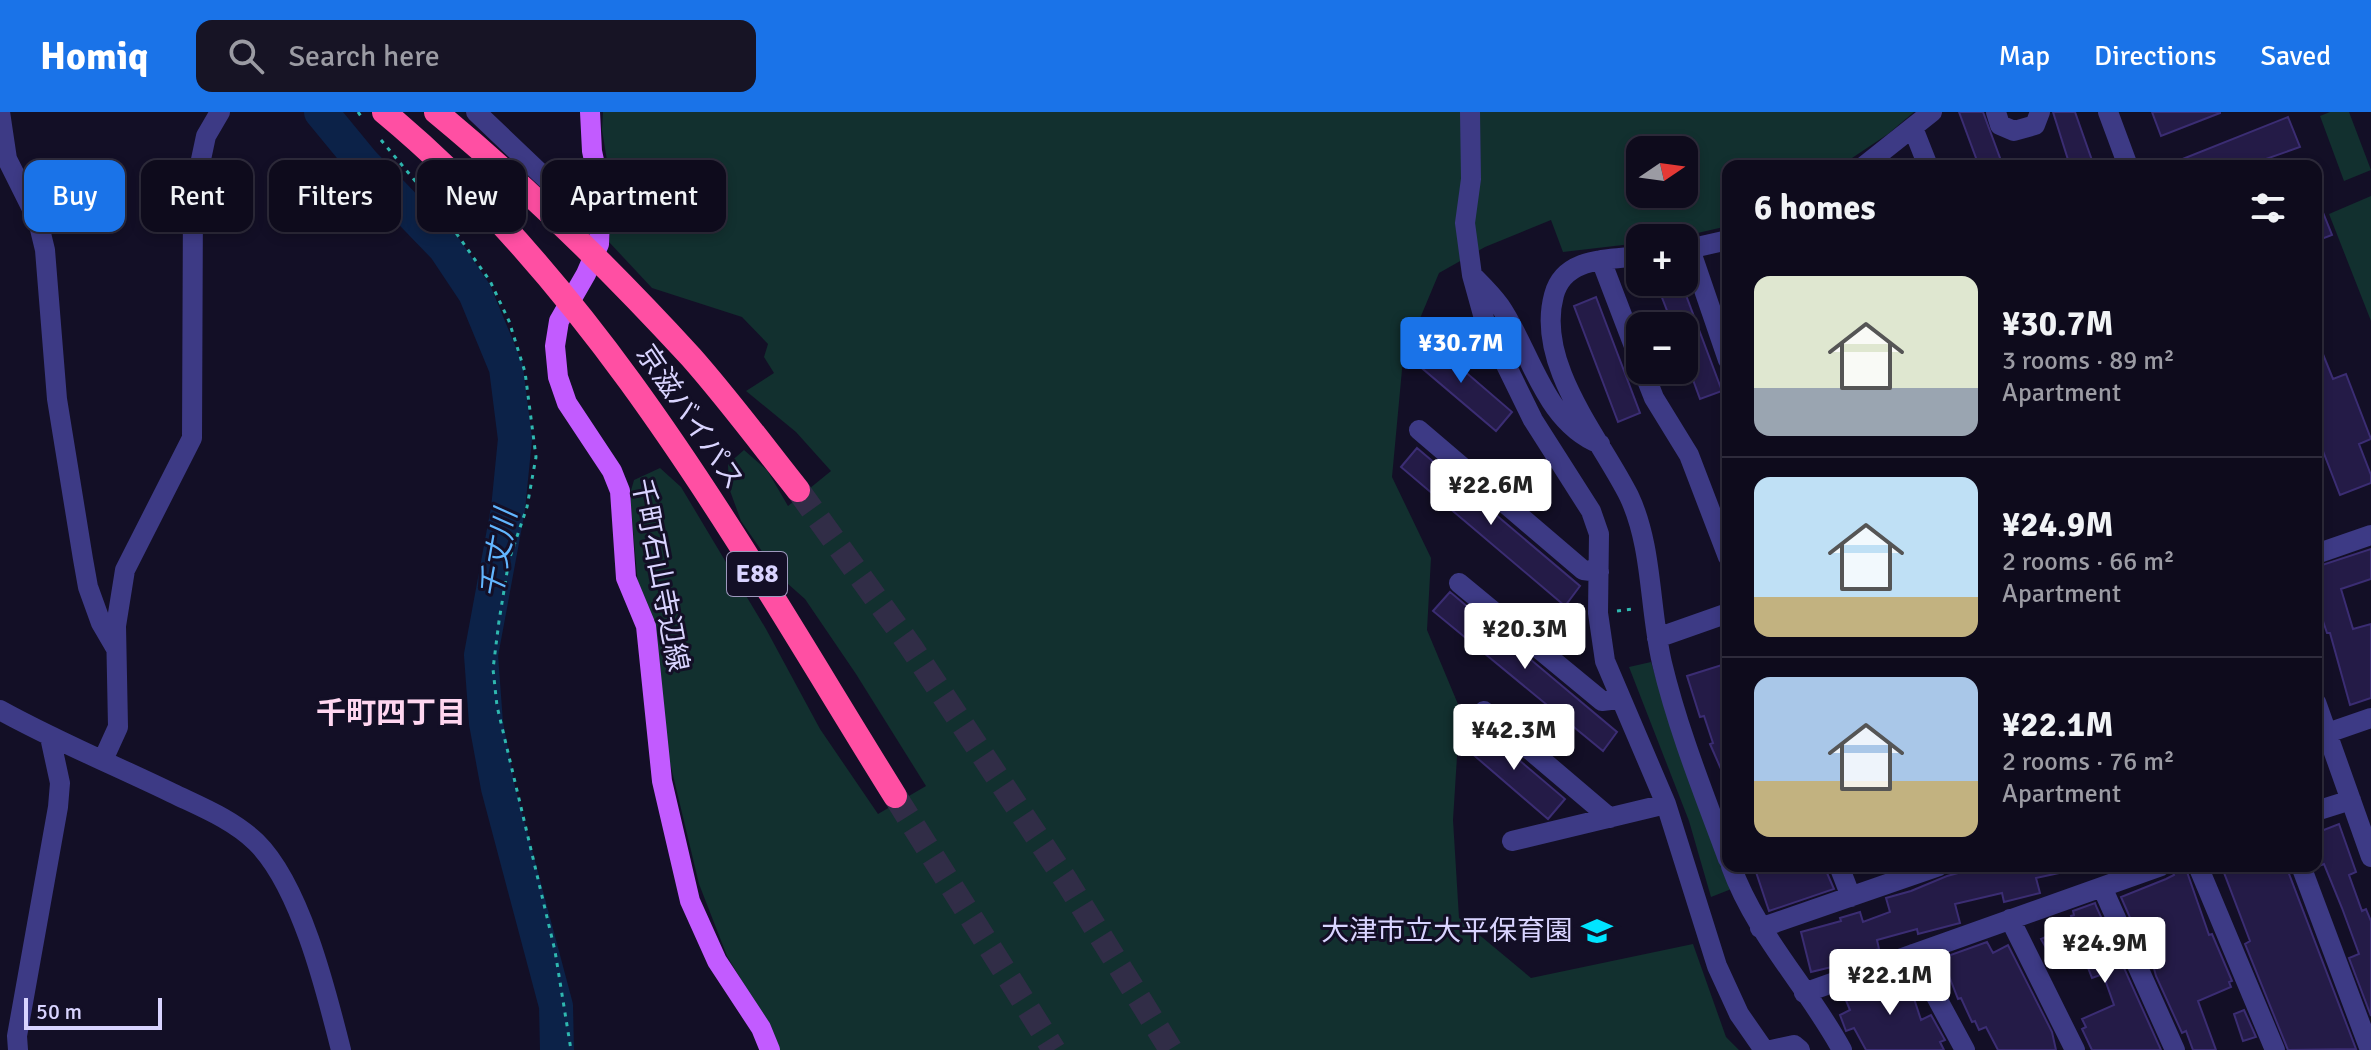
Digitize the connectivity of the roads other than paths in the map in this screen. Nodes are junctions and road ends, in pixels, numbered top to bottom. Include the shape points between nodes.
1 (0, 112) edge
2 (220, 112) edge
3 (436, 112) edge
4 (476, 112) edge
5 (590, 112) edge
6 (1470, 112) edge
7 (1932, 112) edge
8 (1996, 112) edge
9 (2040, 112) edge
10 (2108, 112) edge
11 (376, 123) edge
12 (1913, 128) junction
13 (594, 160) edge
14 (1872, 160) edge
15 (1926, 160) edge
16 (2126, 160) edge
17 (542, 175) edge
18 (600, 232) edge
19 (1722, 241) edge
20 (1698, 247) edge
21 (1626, 257) edge
22 (1601, 260) junction
23 (1472, 275) junction
24 (1698, 280) edge
25 (1626, 325) edge
26 (1722, 344) edge
27 (1648, 384) edge
28 (1419, 430) dead end
29 (1600, 444) junction
30 (798, 490) tunnel mouth
31 (2371, 535) edge
32 (1722, 541) edge
33 (2322, 552) edge
34 (1599, 572) junction
35 (1459, 583) dead end
36 (1722, 615) edge
37 (1657, 638) junction
38 (117, 651) junction
39 (1619, 699) junction
40 (0, 710) edge
41 (1484, 711) dead end
42 (2371, 718) edge
43 (2322, 735) edge
44 (50, 737) junction
45 (103, 760) junction
46 (895, 796) tunnel mouth
47 (2351, 800) junction
48 (1666, 804) junction
49 (2322, 809) edge
50 (1610, 818) junction
51 (1512, 841) dead end
52 (1722, 842) edge
53 (2371, 857) edge
54 (1733, 872) edge
55 (1841, 872) edge
56 (1922, 872) edge
57 (2144, 872) edge
58 (2201, 872) edge
59 (2303, 872) edge
60 (2102, 887) junction
61 (1851, 897) junction
62 (2010, 919) junction
63 (1760, 928) junction
64 (1913, 954) junction
65 (1804, 993) junction
66 (18, 1050) edge
67 (341, 1050) edge
68 (770, 1050) edge
69 (1764, 1050) edge
70 (1771, 1050) edge
71 (1800, 1050) edge
72 (1842, 1050) edge
73 (1965, 1050) edge
74 (2075, 1050) edge
75 (2175, 1050) edge
76 (2275, 1050) edge
77 (2370, 1050) edge

1 - 38 street via 7,159 38,221 45,250 57,399 88,587
2 - 38 street via 206,136 193,197 192,438 125,570
3 - 30 highway, 京滋バイパス via 616,277 693,360
4 - 17 street
5 - 13 main road, 千町石山寺辺線
6 - 23 street via 1471,179 1465,223
7 - 12 street
8 - 9 street via 2000,125 2014,131 2035,125
10 - 16 street
11 - 46 highway, 京滋バイパス / E88 via 450,171 613,356
12 - 14 street
12 - 15 street
18 - 68 main road, 千町石山寺辺線 via 586,274 559,321 558,377 567,403 620,491 626,578 646,626 662,781 690,901 717,961
19 - 20 street
21 - 22 street
22 - 25 street
22 - 29 street via 1576,265 1562,275 1553,296 1551,323 1564,380
23 - 29 street via 1501,307 1541,385 1564,417 1582,437
23 - 34 street via 1509,376 1591,511 1599,534
24 - 26 street
27 - 32 street via 1689,455
28 - 34 street via 1583,570
29 - 37 street via 1639,522
31 - 33 street
34 - 39 street via 1605,661
35 - 39 street via 1602,701
36 - 37 street
37 - 52 street via 1674,708
38 - 45 street via 118,727
39 - 48 street
40 - 44 street
41 - 50 street
42 - 43 street
43 - 47 street
44 - 45 street
44 - 66 street via 60,783 58,807
45 - 67 street via 230,821 257,842 296,903
47 - 49 street
47 - 53 street
48 - 50 street
48 - 69 street via 1717,966 1739,1014
50 - 51 street
54 - 63 street
55 - 61 street
56 - 61 street
57 - 60 street
58 - 76 street
59 - 77 street
60 - 62 street
60 - 75 street
61 - 63 street
62 - 64 street
62 - 74 street
63 - 65 street
64 - 65 street
64 - 73 street
65 - 72 street
70 - 71 street via 1794,1045

